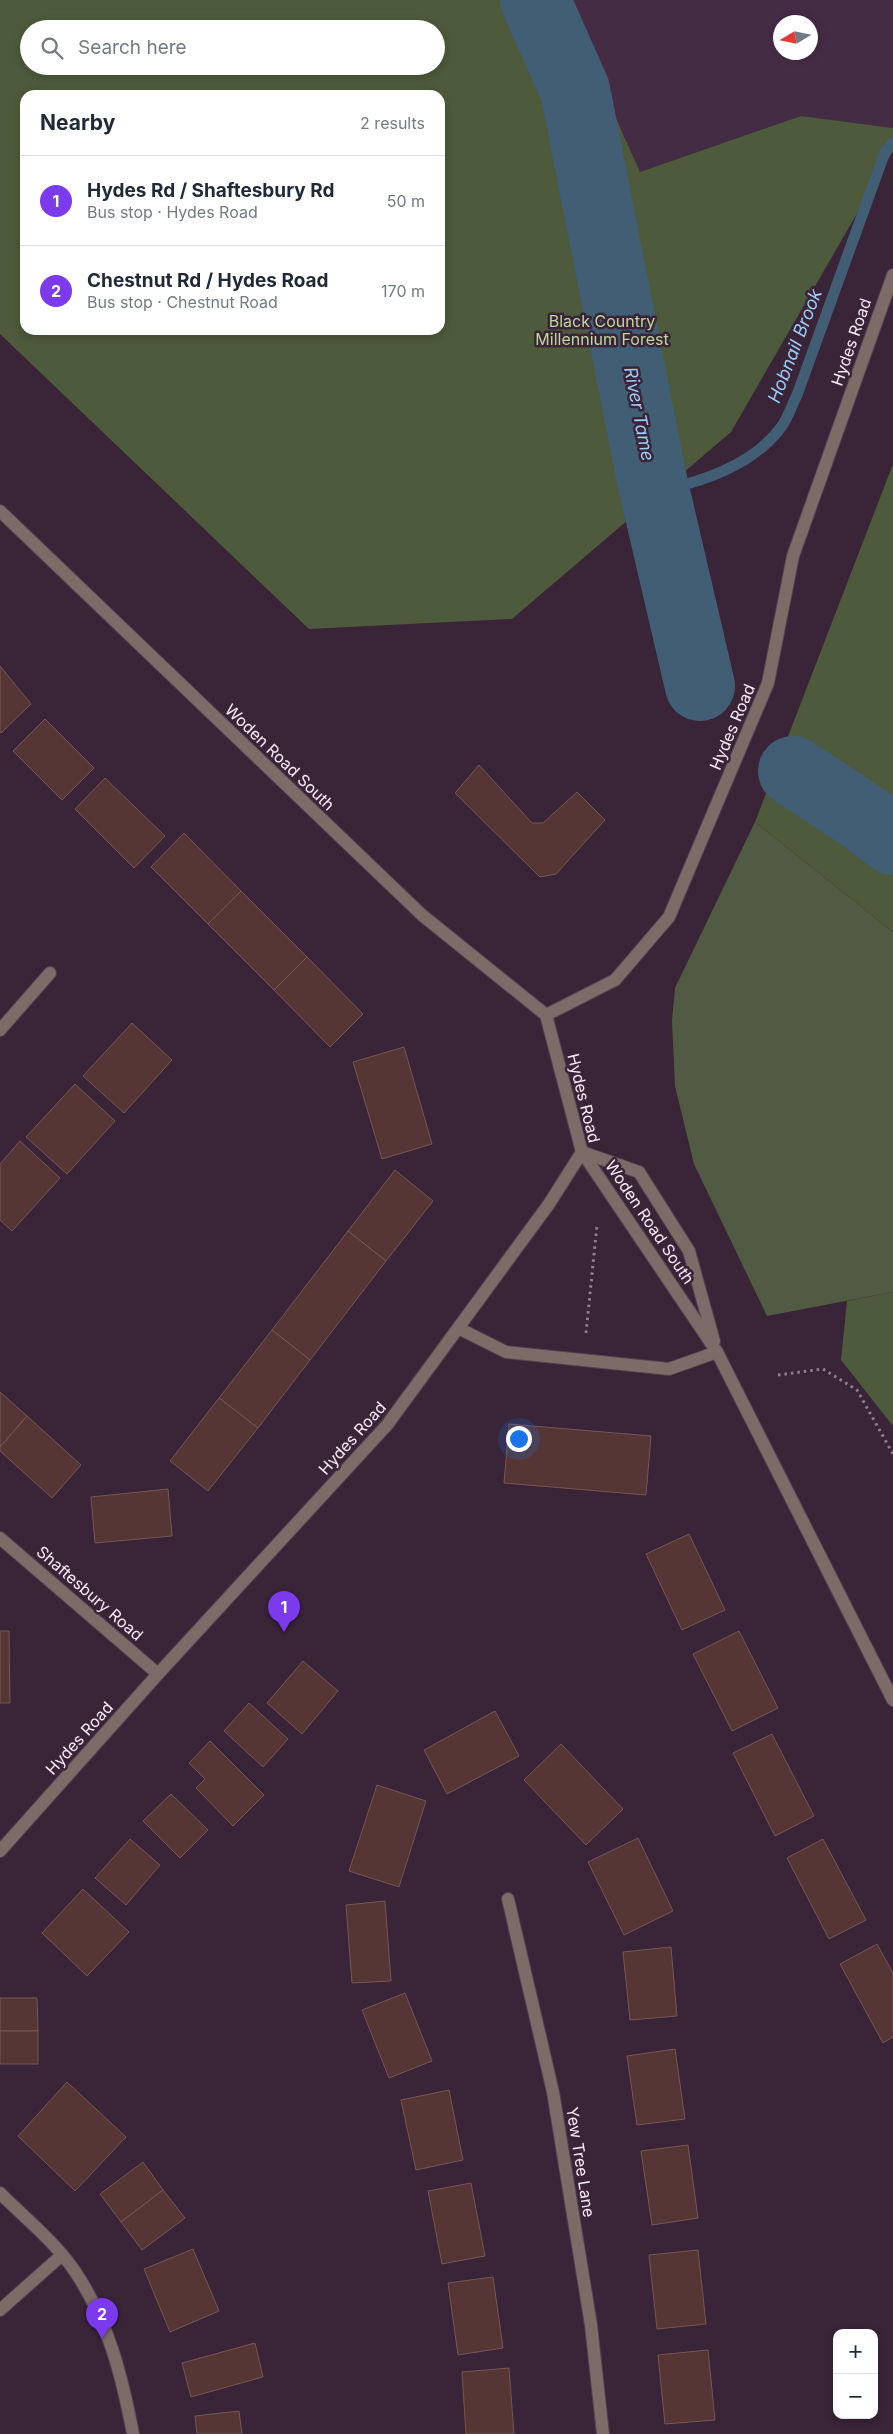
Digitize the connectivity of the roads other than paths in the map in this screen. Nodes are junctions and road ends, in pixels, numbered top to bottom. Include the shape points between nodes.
1 (893, 275) edge
2 (0, 511) edge
3 (50, 973) dead end
4 (546, 1015) junction
5 (0, 1030) edge
6 (582, 1152) junction
7 (460, 1328) junction
8 (717, 1352) junction
9 (0, 1538) edge
10 (158, 1674) junction
11 (893, 1700) edge
12 (0, 1851) edge
13 (508, 1899) dead end
14 (0, 2193) edge
15 (62, 2255) junction
16 (0, 2310) edge
17 (133, 2434) edge
18 (603, 2434) edge

1 - 4 street, Hydes Road via 793,556 768,683 669,917 614,980
2 - 4 street, Woden Road South via 422,915
3 - 5 street
4 - 6 street, Hydes Road
6 - 7 street, Hydes Road via 549,1204
6 - 8 street, Woden Road South
6 - 8 street, Woden Road South via 639,1172 689,1251
7 - 8 street via 506,1352 669,1369
7 - 10 street, Hydes Road via 387,1425
8 - 11 street, Woden Road South
9 - 10 street, Shaftesbury Road
10 - 12 street, Hydes Road
13 - 18 street, Yew Tree Lane via 553,2092 591,2325
14 - 15 street
15 - 16 street
15 - 17 street via 74,2271 112,2344

